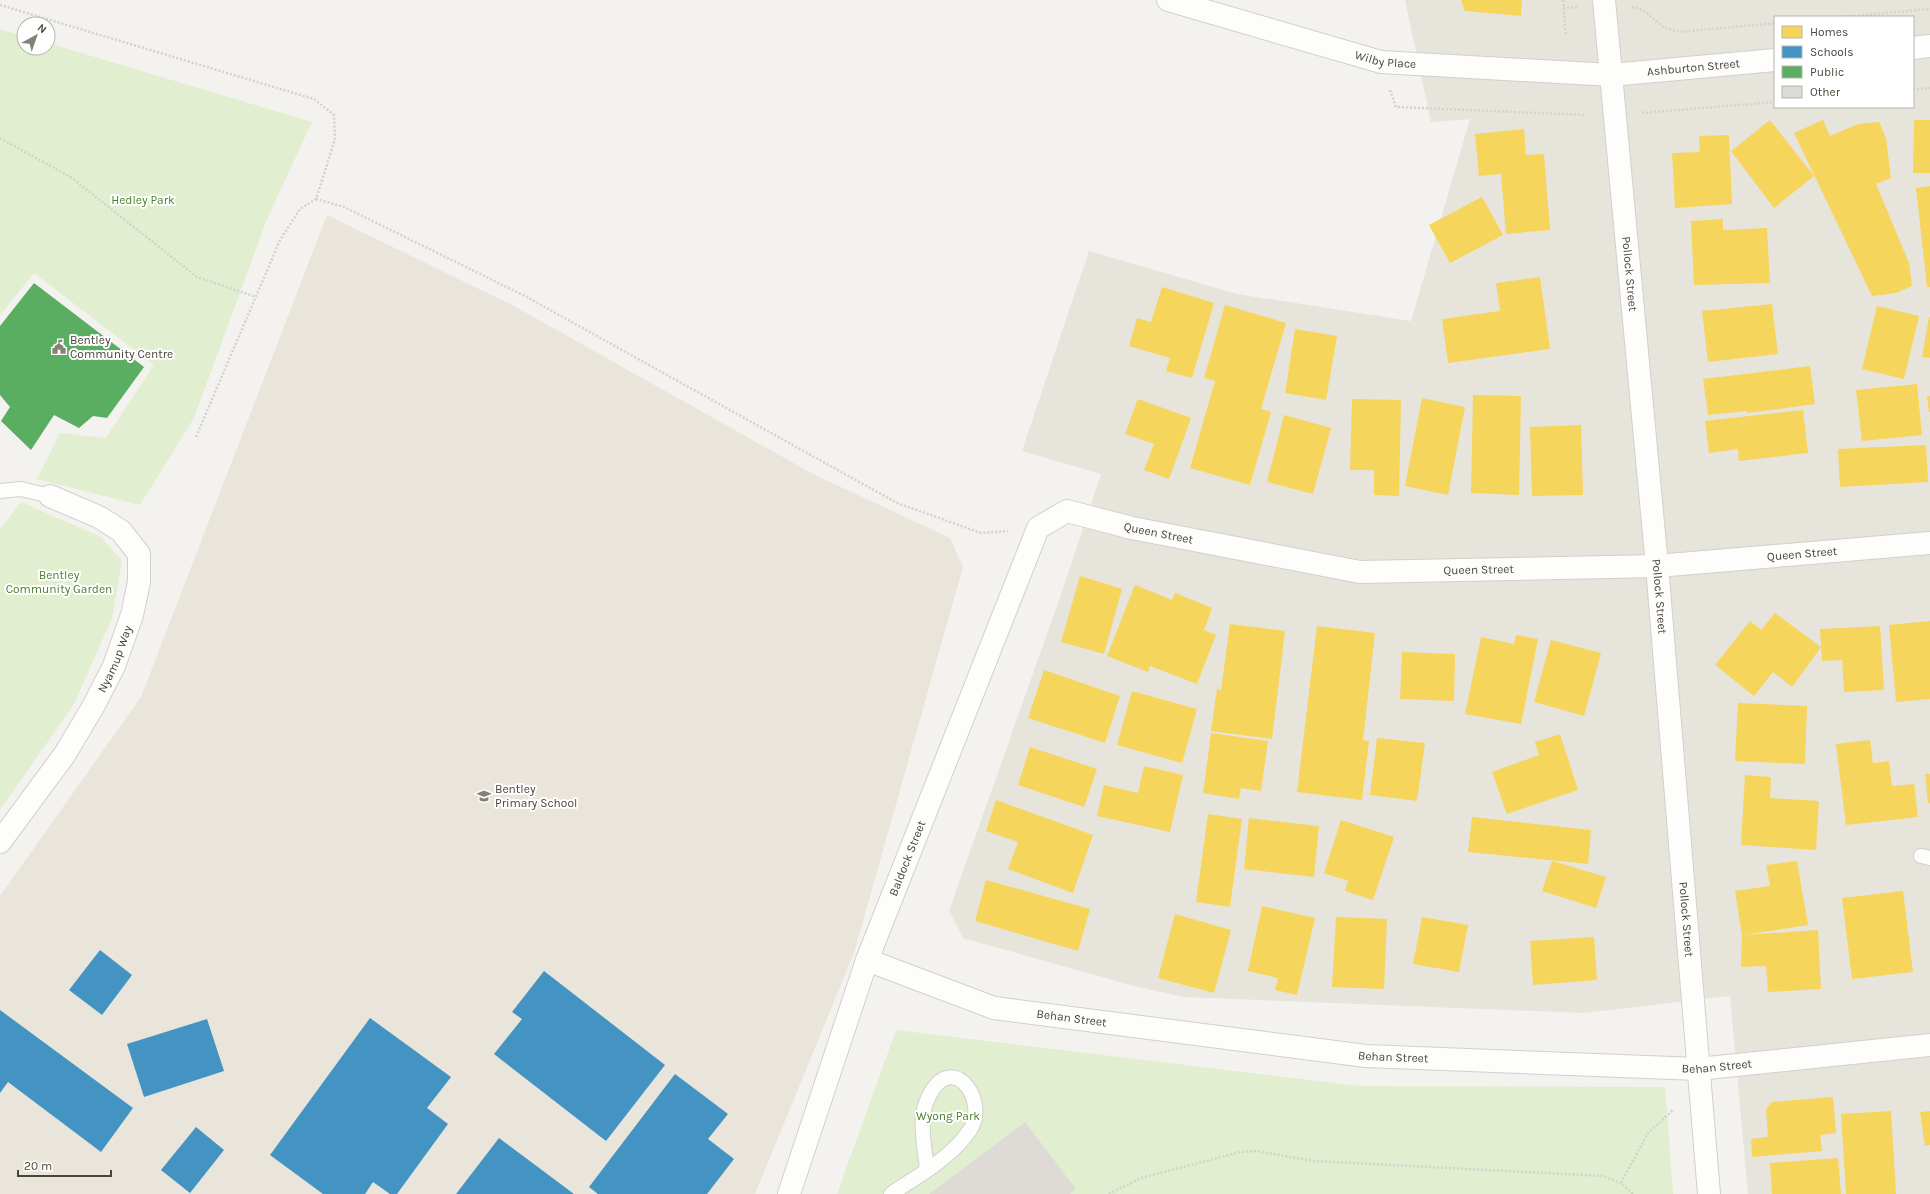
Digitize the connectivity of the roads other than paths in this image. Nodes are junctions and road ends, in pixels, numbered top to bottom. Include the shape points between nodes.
1 (1168, 0) edge
2 (1604, 3) edge
3 (1930, 46) edge
4 (1914, 48) edge
5 (1774, 60) edge
6 (1611, 75) junction
7 (0, 490) edge
8 (50, 496) joint
9 (1038, 528) joint
10 (1930, 543) edge
11 (1657, 566) junction
12 (0, 842) edge
13 (867, 960) junction
14 (1930, 1045) edge
15 (1698, 1069) junction
16 (927, 1169) junction
17 (789, 1194) edge
18 (890, 1194) edge
19 (1709, 1194) edge

1 - 6 street, Wilby Place via 1381,62
2 - 6 street, Pollock Street
3 - 4 street
5 - 6 street, Ashburton Street
6 - 11 street, Pollock Street
7 - 8 lane via 21,489
8 - 12 street, Nyamup Way via 99,517 121,531 139,554 139,582 132,615 114,666 97,698 65,754
9 - 11 street, Queen Street via 1067,511 1132,528 1360,572
9 - 13 street, Baldock Street
10 - 11 street, Queen Street
11 - 15 street, Pollock Street
13 - 15 street, Behan Street via 994,1008 1366,1056
13 - 17 street, Baldock Street
14 - 15 street, Behan Street
15 - 19 street, Pollock Street
16 - 16 lane via 954,1151 972,1128 976,1114 975,1101 972,1091 960,1079 939,1081 928,1097 923,1114
16 - 18 lane

